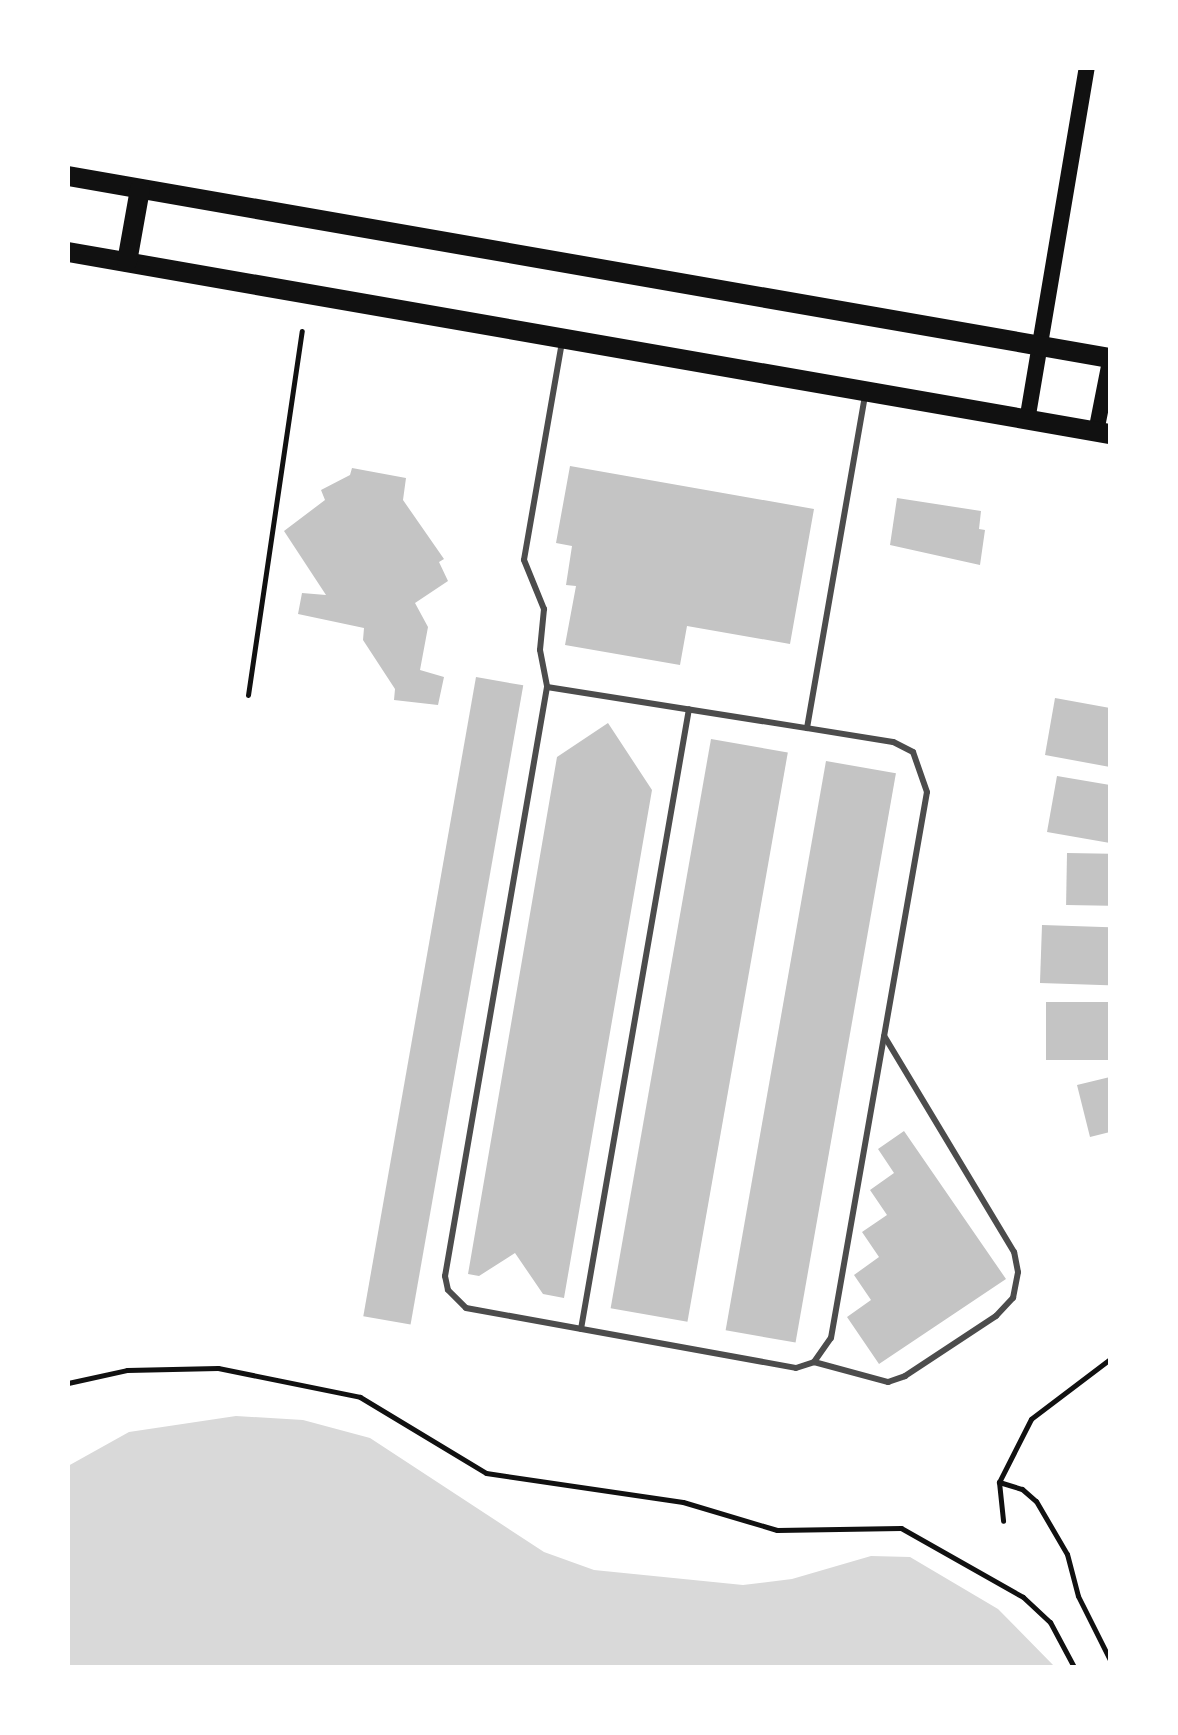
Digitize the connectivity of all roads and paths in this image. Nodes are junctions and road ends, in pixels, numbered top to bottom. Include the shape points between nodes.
1 (1087, 68) edge
2 (68, 176) edge
3 (140, 189) junction
4 (68, 252) edge
5 (127, 262) junction
6 (302, 331) dead end
7 (563, 339) junction
8 (1038, 343) junction
9 (1110, 360) edge
10 (866, 392) junction
11 (1027, 421) junction
12 (1103, 433) edge
13 (547, 687) junction
14 (248, 695) dead end
15 (689, 709) junction
16 (807, 728) junction
17 (884, 1036) junction
18 (581, 1329) junction
19 (1110, 1359) edge
20 (814, 1362) junction
21 (68, 1383) edge
22 (999, 1482) junction
23 (1003, 1521) dead end
24 (1110, 1660) edge
25 (1074, 1667) edge

1 - 8 main road
2 - 3 main road
3 - 5 main road
3 - 8 main road
4 - 5 main road
5 - 7 main road
6 - 14 path
7 - 10 main road
7 - 13 lane via 524,560 544,609 540,650
8 - 9 main road
8 - 11 main road
9 - 12 main road
10 - 11 main road
10 - 16 lane
11 - 12 main road
13 - 15 lane
13 - 18 lane via 445,1276 448,1290 466,1308
15 - 16 lane
15 - 18 lane
16 - 17 lane via 893,742 913,752 923,770 927,792
17 - 20 lane via 831,1338
17 - 20 lane via 1014,1252 1018,1272 1013,1298 996,1316 888,1382
18 - 20 lane via 796,1368
19 - 22 path via 1031,1419
21 - 25 path via 127,1370 218,1368 360,1397 486,1473 683,1502 777,1530 901,1528 1023,1597 1050,1622
22 - 23 path
22 - 24 path via 1022,1489 1036,1501 1067,1554 1078,1596

